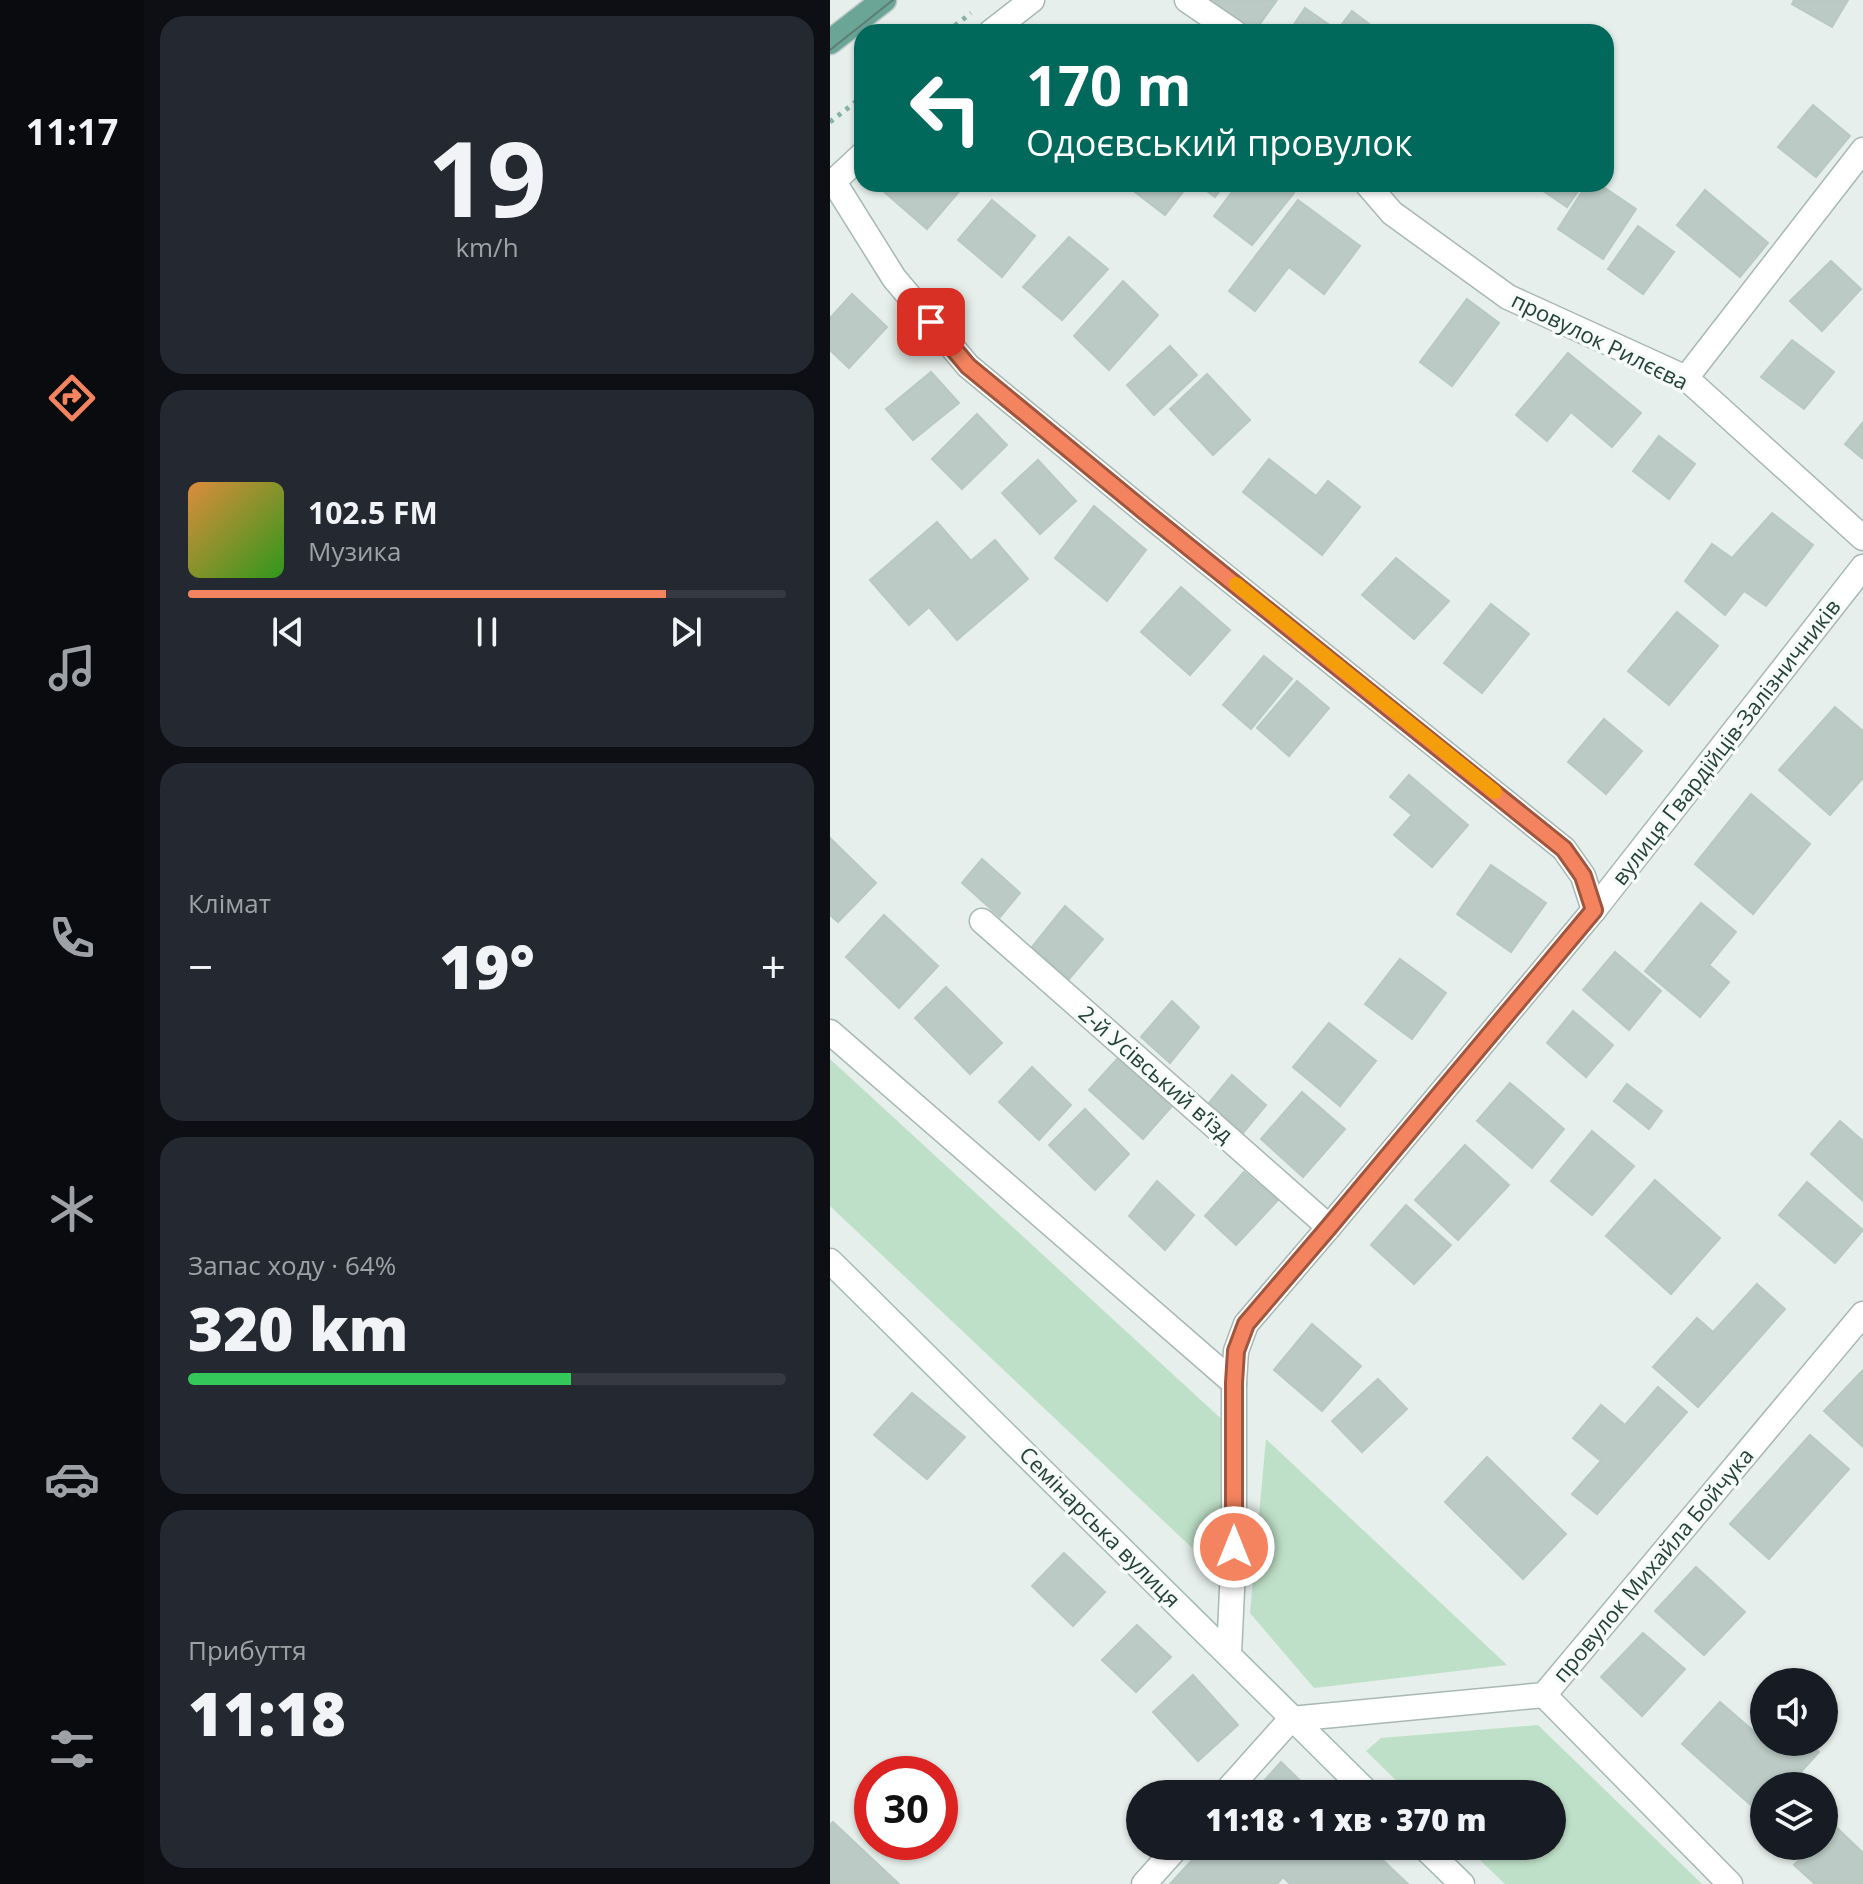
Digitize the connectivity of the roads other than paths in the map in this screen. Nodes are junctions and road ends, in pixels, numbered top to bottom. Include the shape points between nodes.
1 (884, 0) edge
2 (1032, 0) edge
3 (1187, 0) edge
4 (1001, 24) edge
5 (1222, 24) edge
6 (830, 42) edge
7 (1863, 150) edge
8 (854, 162) edge
9 (832, 183) edge
10 (1374, 192) edge
11 (1686, 378) junction
12 (1863, 538) edge
13 (1863, 567) edge
14 (1594, 910) junction
15 (982, 921) dead end
16 (830, 1032) edge
17 (1329, 1227) junction
18 (830, 1261) edge
19 (1863, 1314) edge
20 (1234, 1383) junction
21 (1229, 1654) junction
22 (1544, 1695) junction
23 (1291, 1719) junction
24 (1237, 1780) edge
25 (1354, 1780) edge
26 (1165, 1860) edge
27 (1437, 1860) edge
28 (1144, 1884) edge
29 (1462, 1884) edge
30 (1730, 1884) edge

1 - 6 main road
2 - 4 street
3 - 5 street
7 - 11 street
8 - 9 street
9 - 14 street via 894,278 968,366 1564,849 1583,876
10 - 11 street, провулок Рилєєва via 1392,213 1508,297
11 - 12 street, провулок Рилєєва
13 - 14 street, вулиця Гвардійців-Залізничників
14 - 17 street, вулиця Гвардійців-Залізничників
15 - 17 street, 2-й Усівський в’їзд
16 - 20 street
17 - 20 street, вулиця Гвардійців-Залізничників via 1246,1324 1236,1351
18 - 21 street, Семінарська вулиця
19 - 22 street, провулок Михайла Бойчука
20 - 21 street, вулиця Гвардійців-Залізничників
21 - 23 street, Семінарська вулиця
22 - 23 street, провулок Михайла Бойчука
22 - 30 street
23 - 24 street
23 - 25 street, Семінарська вулиця
26 - 28 street
27 - 29 street

